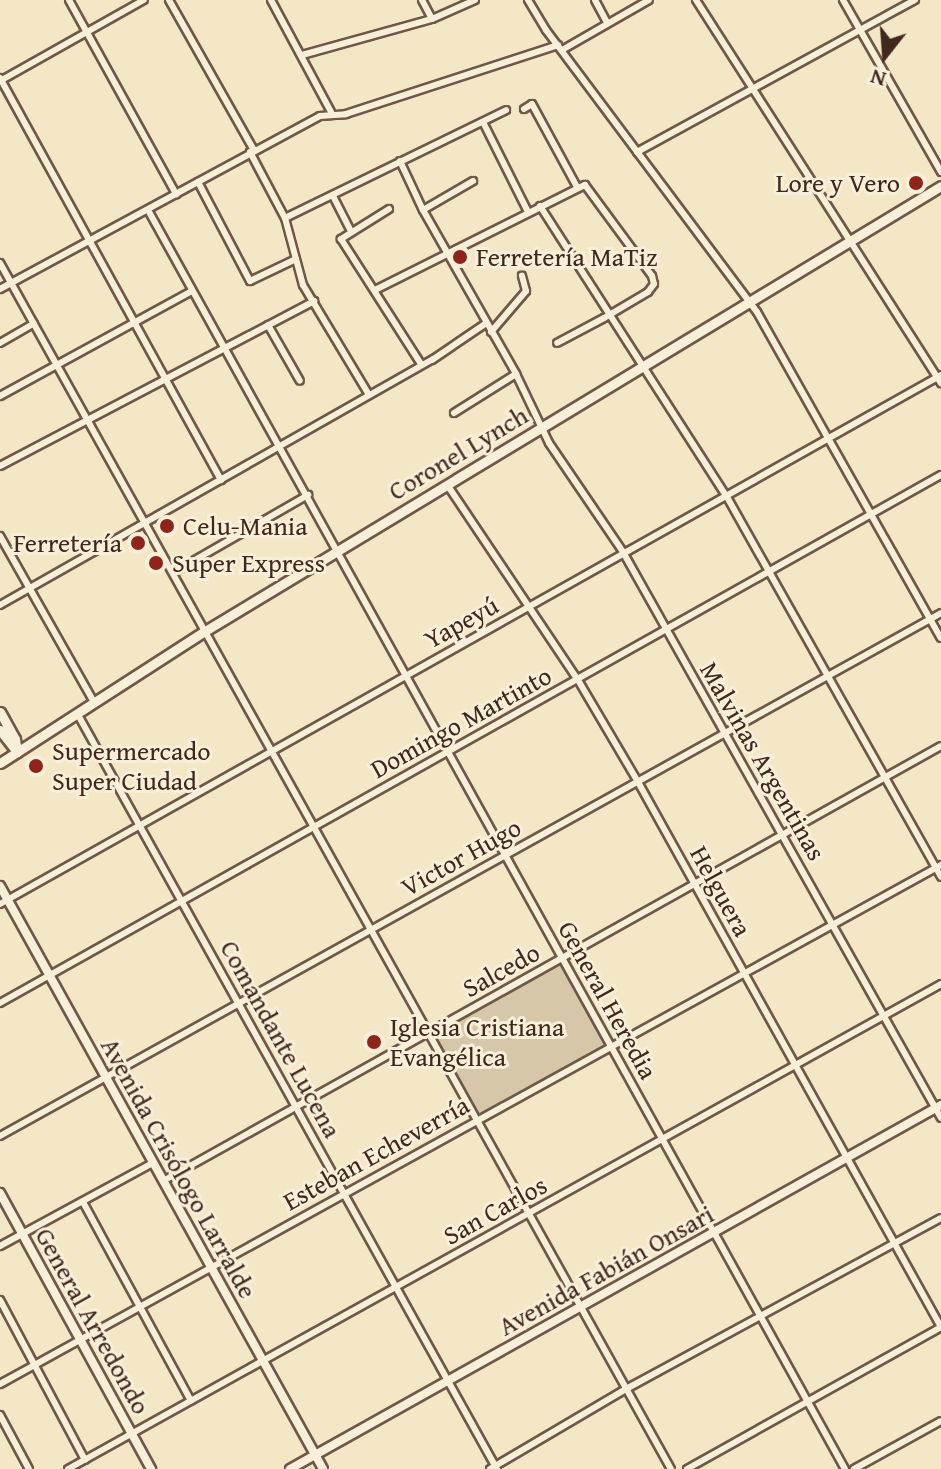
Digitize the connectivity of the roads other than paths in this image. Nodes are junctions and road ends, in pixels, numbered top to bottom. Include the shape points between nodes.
1 (69, 0) edge
2 (144, 0) edge
3 (169, 0) edge
4 (271, 0) edge
5 (422, 0) edge
6 (475, 0) edge
7 (528, 0) edge
8 (595, 0) edge
9 (649, 0) edge
10 (696, 0) edge
11 (843, 0) edge
12 (915, 0) edge
13 (432, 19) junction
14 (607, 23) junction
15 (861, 30) junction
16 (87, 31) junction
17 (560, 47) junction
18 (302, 55) junction
19 (1, 80) edge
20 (754, 90) junction
21 (524, 109) dead end
22 (506, 110) dead end
23 (332, 114) junction
24 (483, 122) junction
25 (252, 151) junction
26 (637, 152) junction
27 (400, 161) junction
28 (941, 172) edge
29 (473, 181) dead end
30 (198, 182) junction
31 (581, 186) junction
32 (941, 186) edge
33 (176, 194) junction
34 (333, 196) junction
35 (540, 206) junction
36 (389, 209) dead end
37 (148, 210) junction
38 (423, 210) junction
39 (528, 212) junction
40 (285, 218) junction
41 (351, 231) junction
42 (91, 240) junction
43 (850, 240) junction
44 (446, 254) junction
45 (296, 259) junction
46 (0, 263) edge
47 (522, 276) dead end
48 (11, 283) junction
49 (0, 289) edge
50 (375, 290) junction
51 (192, 291) junction
52 (314, 301) junction
53 (749, 301) junction
54 (609, 315) junction
55 (137, 322) junction
56 (34, 323) junction
57 (485, 324) junction
58 (268, 325) junction
59 (491, 332) junction
60 (0, 343) edge
61 (557, 343) dead end
62 (226, 347) junction
63 (421, 364) junction
64 (58, 365) junction
65 (642, 368) junction
66 (516, 374) junction
67 (164, 377) junction
68 (940, 378) edge
69 (300, 381) dead end
70 (369, 395) junction
71 (0, 396) edge
72 (454, 413) dead end
73 (87, 418) junction
74 (542, 428) junction
75 (829, 437) junction
76 (281, 446) junction
77 (0, 466) edge
78 (941, 475) edge
79 (221, 480) junction
80 (448, 486) junction
81 (308, 495) junction
82 (727, 497) junction
83 (873, 514) junction
84 (146, 524) junction
85 (0, 536) edge
86 (338, 550) junction
87 (623, 552) junction
88 (174, 572) junction
89 (771, 572) junction
90 (30, 589) junction
91 (0, 605) edge
92 (529, 607) junction
93 (941, 613) edge
94 (930, 619) junction
95 (665, 630) junction
96 (205, 631) junction
97 (941, 638) edge
98 (828, 674) junction
99 (405, 676) junction
100 (578, 680) junction
101 (94, 702) junction
102 (0, 712) edge
103 (77, 713) junction
104 (0, 730) edge
105 (724, 733) junction
106 (941, 746) edge
107 (272, 751) junction
108 (17, 752) junction
109 (447, 752) junction
110 (0, 763) edge
111 (886, 776) junction
112 (638, 782) junction
113 (138, 825) junction
114 (313, 826) junction
115 (782, 835) junction
116 (505, 856) junction
117 (938, 866) edge
118 (941, 877) edge
119 (695, 885) junction
120 (0, 886) edge
121 (181, 900) junction
122 (4, 902) edge
123 (832, 924) junction
124 (370, 930) junction
125 (563, 958) junction
126 (744, 971) junction
127 (48, 975) junction
128 (941, 984) edge
129 (0, 1003) edge
130 (238, 1004) junction
131 (883, 1016) junction
132 (429, 1032) junction
133 (610, 1046) junction
134 (796, 1064) junction
135 (107, 1079) junction
136 (938, 1107) edge
137 (296, 1108) junction
138 (941, 1118) edge
139 (477, 1120) junction
140 (0, 1136) edge
141 (662, 1139) junction
142 (848, 1159) junction
143 (153, 1163) junction
144 (163, 1181) junction
145 (0, 1193) edge
146 (345, 1194) junction
147 (83, 1202) junction
148 (530, 1215) junction
149 (941, 1218) edge
150 (713, 1233) junction
151 (22, 1234) junction
152 (896, 1243) junction
153 (0, 1246) edge
154 (211, 1268) junction
155 (396, 1287) junction
156 (0, 1300) edge
157 (141, 1308) junction
158 (581, 1308) junction
159 (761, 1318) junction
160 (941, 1327) edge
161 (81, 1340) junction
162 (263, 1361) junction
163 (35, 1366) junction
164 (449, 1381) junction
165 (0, 1384) edge
166 (626, 1389) junction
167 (191, 1401) junction
168 (809, 1402) junction
169 (0, 1415) edge
170 (941, 1421) edge
171 (133, 1434) junction
172 (315, 1456) junction
173 (85, 1460) junction
174 (494, 1468) edge
175 (29, 1469) edge
176 (68, 1469) edge
177 (151, 1469) edge
178 (290, 1469) edge
179 (323, 1469) edge
180 (671, 1469) edge
181 (687, 1469) edge
182 (845, 1469) edge
183 (854, 1469) edge

1 - 16 street
2 - 16 street
3 - 25 street
4 - 18 street
5 - 13 street
6 - 13 street
7 - 17 street
8 - 14 street
9 - 14 street
10 - 20 street
11 - 15 street
12 - 15 street
13 - 18 street
14 - 17 street
15 - 20 street
15 - 28 street
16 - 19 street
16 - 33 street
17 - 23 street
17 - 26 street
18 - 23 street
19 - 42 street
20 - 26 street
20 - 43 street
21 - 31 street via 532,104
22 - 24 street
23 - 25 street
24 - 27 street
24 - 39 street
25 - 30 street
25 - 40 street
26 - 53 street
27 - 34 street
27 - 38 street, Malvinas Argentinas
29 - 38 street
30 - 33 street
30 - 45 street via 250,281
31 - 35 street
31 - 54 street via 654,284
32 - 43 main road, Coronel Lynch
33 - 37 street
34 - 40 street
34 - 41 street
35 - 39 street
35 - 54 street
36 - 41 street
37 - 42 street
37 - 51 street, General Heredia
38 - 44 street, Malvinas Argentinas
39 - 44 street
40 - 45 street
41 - 50 street via 341,239
42 - 48 street
42 - 55 street
43 - 53 main road, Coronel Lynch
43 - 68 street
44 - 50 street
44 - 57 street, Malvinas Argentinas
45 - 52 street
46 - 48 street
47 - 59 street via 526,291
48 - 49 street
48 - 56 street
50 - 63 street
51 - 55 street
51 - 62 street, General Heredia
52 - 58 street
52 - 70 street
53 - 65 main road, Coronel Lynch
53 - 75 street
54 - 61 street
54 - 65 street
55 - 64 street
55 - 67 street
56 - 60 street
56 - 64 street
57 - 59 street, Malvinas Argentinas
57 - 63 street
58 - 62 street
58 - 69 street
59 - 66 street, Malvinas Argentinas
62 - 67 street
62 - 76 street, General Heredia
63 - 70 street
64 - 71 street
64 - 73 street
65 - 74 main road, Coronel Lynch
65 - 82 street
66 - 72 street
66 - 74 street, Malvinas Argentinas
67 - 73 street
67 - 79 street
68 - 75 street, Yapeyú
70 - 76 street
73 - 77 street
73 - 84 street
74 - 80 main road, Coronel Lynch
74 - 87 street, Malvinas Argentinas
75 - 82 street, Yapeyú
75 - 83 street
76 - 79 street
76 - 81 street, General Heredia
78 - 83 street, Domingo Martinto
79 - 84 street
80 - 86 main road, Coronel Lynch
80 - 92 street, Helguera
81 - 86 street, General Heredia
81 - 88 street
82 - 87 street, Yapeyú
82 - 89 street
83 - 89 street, Domingo Martinto
83 - 94 street
84 - 88 street
84 - 90 street
85 - 90 street
86 - 96 main road, Coronel Lynch
86 - 99 street, General Heredia
87 - 92 street, Yapeyú
87 - 95 street, Malvinas Argentinas
88 - 96 street
89 - 95 street, Domingo Martinto
89 - 98 street
90 - 91 street
90 - 101 street
92 - 99 street, Yapeyú
92 - 100 street, Helguera
93 - 94 street, Victor Hugo
94 - 97 street
94 - 98 street, Victor Hugo
95 - 100 street, Domingo Martinto
95 - 105 street, Malvinas Argentinas
96 - 101 main road, Coronel Lynch
96 - 107 street
98 - 105 street, Victor Hugo
98 - 111 street
99 - 107 street, Yapeyú
99 - 109 street, General Heredia
100 - 109 street, Domingo Martinto
100 - 112 street, Helguera
101 - 103 main road, Coronel Lynch
102 - 108 main road
103 - 108 main road, Coronel Lynch
103 - 113 street, Comandante Lucena
104 - 108 main road
105 - 112 street, Victor Hugo
105 - 115 street, Malvinas Argentinas
106 - 111 street, Salcedo
107 - 113 street, Yapeyú
107 - 114 street
108 - 110 main road, Coronel Lynch
109 - 114 street, Domingo Martinto
109 - 116 street, General Heredia
111 - 115 street, Salcedo
111 - 117 street
112 - 116 street, Victor Hugo
112 - 119 street, Helguera
113 - 121 street, Comandante Lucena
113 - 122 street, Yapeyú
114 - 121 street, Domingo Martinto
114 - 124 street
115 - 119 street, Salcedo
115 - 123 street, Malvinas Argentinas
116 - 124 street, Victor Hugo
116 - 125 street, General Heredia
117 - 118 street
117 - 123 street, Esteban Echeverría
119 - 125 street, Salcedo
119 - 126 street, Helguera
120 - 122 street, Avenida Crisólogo Larralde
121 - 127 street, Domingo Martinto
121 - 130 street, Comandante Lucena
122 - 127 street, Avenida Crisólogo Larralde
123 - 126 street, Esteban Echeverría
123 - 131 street, Malvinas Argentinas
124 - 130 street, Victor Hugo
124 - 132 street
125 - 132 street, Salcedo
125 - 133 street, General Heredia
126 - 133 street, Esteban Echeverría
126 - 134 street, Helguera
127 - 129 street, Domingo Martinto
127 - 135 street, Avenida Crisólogo Larralde
128 - 131 street, San Carlos
130 - 135 street, Victor Hugo
130 - 137 street, Comandante Lucena
131 - 134 street, San Carlos
131 - 136 street, Malvinas Argentinas
132 - 137 street, Salcedo
132 - 139 street
133 - 139 street, Esteban Echeverría
133 - 141 street, General Heredia
134 - 141 street, San Carlos
134 - 142 street, Helguera
135 - 140 street, Victor Hugo
135 - 143 street, Avenida Crisólogo Larralde
136 - 138 street, Malvinas Argentinas
136 - 142 street, Avenida Fabián Onsari
137 - 144 street, Salcedo
137 - 146 street, Comandante Lucena
139 - 146 street, Esteban Echeverría
139 - 148 street
141 - 148 street, San Carlos
141 - 150 street, General Heredia
142 - 150 street, Avenida Fabián Onsari
142 - 152 street, Helguera
143 - 144 street, Avenida Crisólogo Larralde
143 - 147 street
144 - 154 street, Avenida Crisólogo Larralde
145 - 151 street, General Arredondo
146 - 154 street, Esteban Echeverría
146 - 155 street, Comandante Lucena
147 - 151 street
147 - 157 street
148 - 155 street, San Carlos
148 - 158 street
149 - 152 street
150 - 158 street, Avenida Fabián Onsari
150 - 159 street, General Heredia
151 - 153 street
151 - 161 street, General Arredondo
152 - 159 street
152 - 160 street, Helguera
154 - 157 street, Esteban Echeverría
154 - 162 street, Avenida Crisólogo Larralde
155 - 162 street, San Carlos
155 - 164 street, Comandante Lucena
156 - 163 street
157 - 161 street, Esteban Echeverría
157 - 167 street
158 - 164 street, Avenida Fabián Onsari
158 - 166 street
159 - 166 street
159 - 168 street, General Heredia
160 - 168 street
161 - 163 street, Esteban Echeverría
161 - 171 street, General Arredondo
162 - 167 street, San Carlos
162 - 172 street, Avenida Crisólogo Larralde
163 - 165 street, Esteban Echeverría
163 - 173 street
164 - 172 street, Avenida Fabián Onsari
164 - 174 street, Comandante Lucena
166 - 174 street
166 - 180 street
167 - 171 street, San Carlos
168 - 181 street
168 - 182 street, General Heredia
169 - 175 street
170 - 183 street
171 - 173 street, San Carlos
171 - 177 street, General Arredondo
172 - 178 street, Avenida Fabián Onsari
172 - 179 street, Avenida Crisólogo Larralde
173 - 176 street, San Carlos

